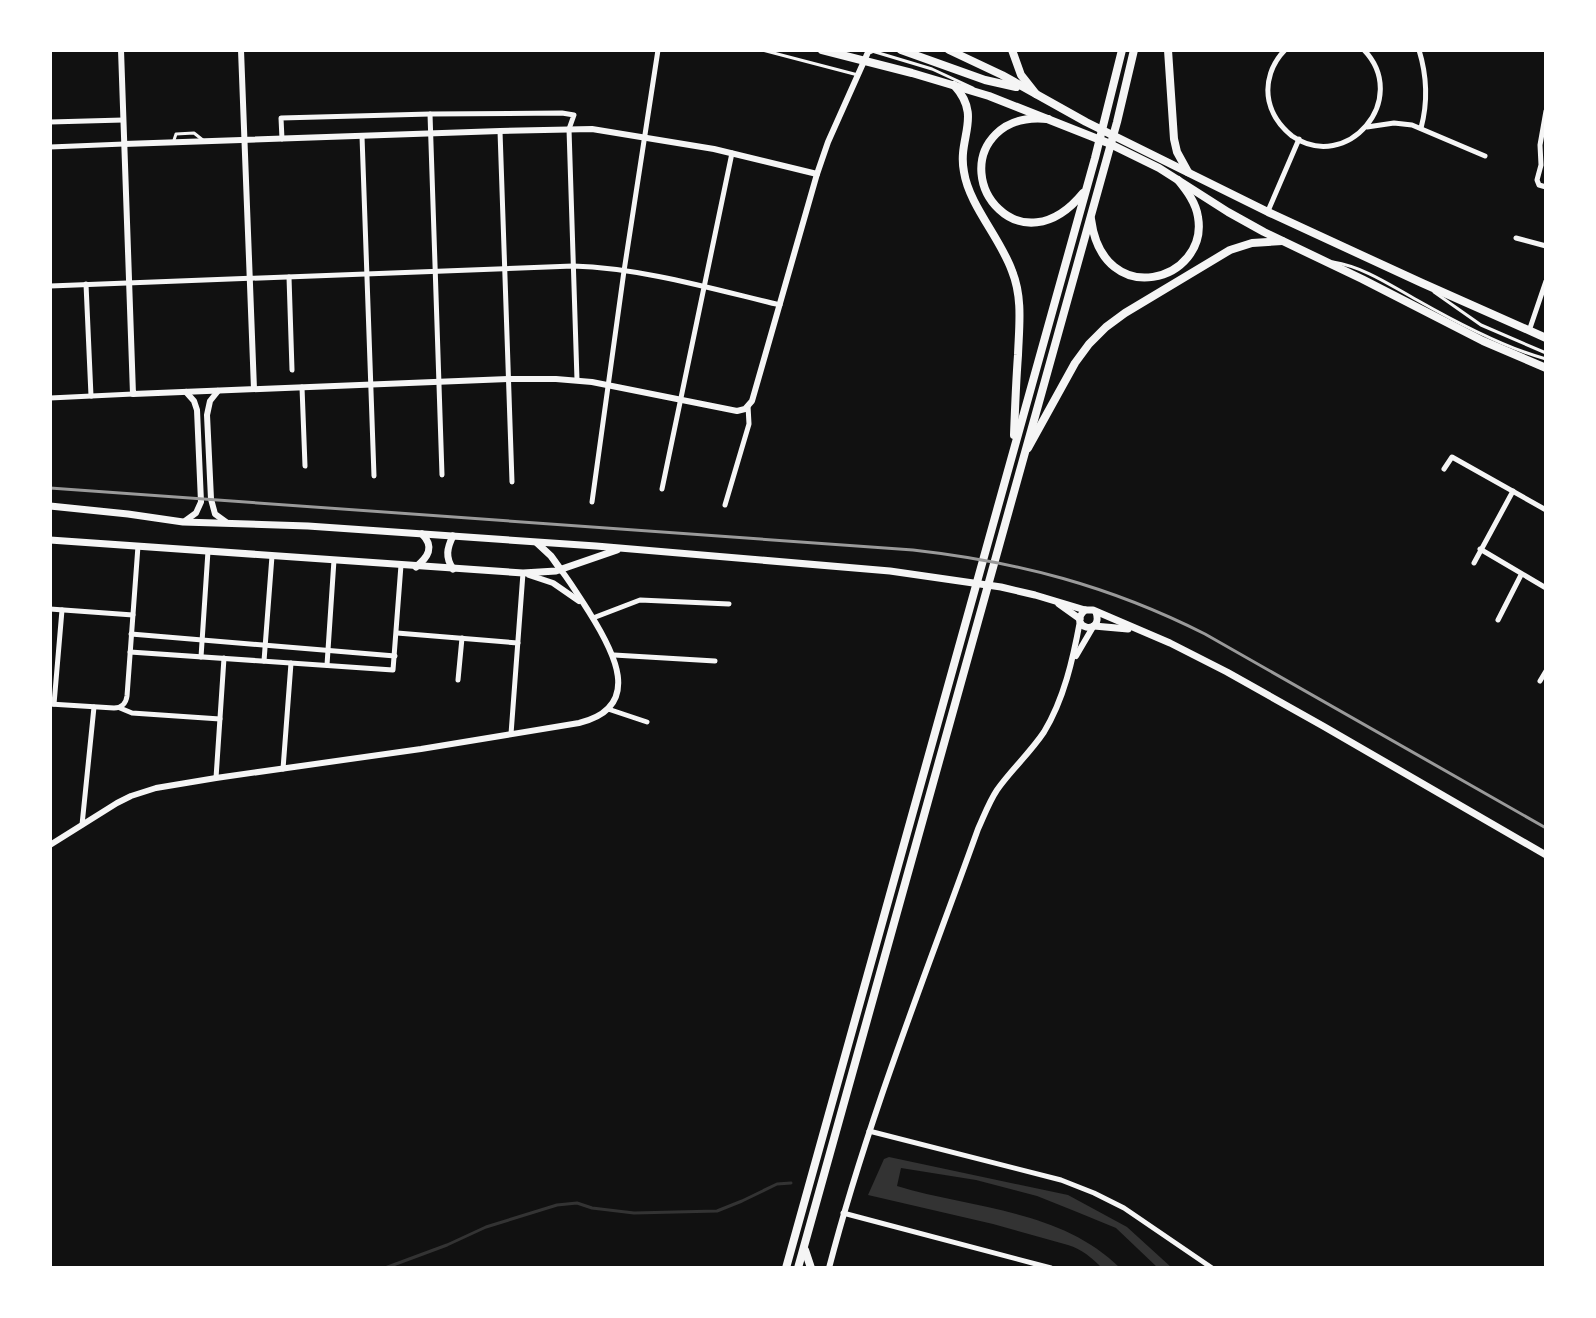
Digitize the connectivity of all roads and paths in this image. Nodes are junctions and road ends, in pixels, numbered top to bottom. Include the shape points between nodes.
1 (121, 50) edge
2 (241, 50) edge
3 (658, 50) edge
4 (762, 50) edge
5 (822, 50) edge
6 (869, 50) edge
7 (901, 50) edge
8 (949, 50) edge
9 (1012, 50) edge
10 (1134, 50) edge
11 (1168, 50) edge
12 (1285, 50) edge
13 (1364, 50) edge
14 (1419, 50) edge
15 (1120, 53) edge
16 (864, 60) junction
17 (858, 75) junction
18 (954, 85) junction
19 (1025, 89) junction
20 (1036, 94) junction
21 (989, 96) junction
22 (1546, 111) edge
23 (430, 114) junction
24 (1048, 119) junction
25 (123, 120) junction
26 (50, 122) edge
27 (1366, 127) junction
28 (1421, 128) junction
29 (569, 129) junction
30 (500, 131) junction
31 (430, 133) junction
32 (362, 136) junction
33 (644, 137) junction
34 (282, 139) junction
35 (1299, 139) junction
36 (245, 141) junction
37 (124, 144) junction
38 (50, 147) edge
39 (732, 153) junction
40 (1485, 156) dead end
41 (1544, 164) edge
42 (1188, 172) junction
43 (817, 174) junction
44 (1178, 180) junction
45 (1087, 185) junction
46 (1546, 187) edge
47 (1268, 212) junction
48 (1091, 214) junction
49 (1516, 238) dead end
50 (1282, 241) junction
51 (1546, 246) edge
52 (1322, 260) junction
53 (573, 266) junction
54 (504, 268) junction
55 (435, 271) junction
56 (624, 271) junction
57 (367, 274) junction
58 (289, 277) junction
59 (250, 278) junction
60 (1546, 281) edge
61 (129, 283) junction
62 (1422, 283) junction
63 (86, 284) junction
64 (50, 286) edge
65 (704, 286) junction
66 (780, 305) junction
67 (1529, 331) junction
68 (1546, 338) edge
69 (1546, 353) edge
70 (1546, 359) edge
71 (1546, 368) edge
72 (292, 370) dead end
73 (508, 379) junction
74 (577, 380) junction
75 (439, 382) junction
76 (371, 385) junction
77 (609, 385) junction
78 (302, 387) junction
79 (254, 389) junction
80 (218, 391) junction
81 (186, 392) junction
82 (133, 394) junction
83 (91, 396) junction
84 (50, 398) edge
85 (680, 400) junction
86 (748, 406) junction
87 (1013, 450) junction
88 (1022, 459) junction
89 (305, 466) dead end
90 (1444, 469) dead end
91 (442, 475) dead end
92 (374, 476) dead end
93 (512, 482) dead end
94 (662, 489) dead end
95 (1513, 491) junction
96 (592, 502) dead end
97 (725, 505) dead end
98 (50, 506) edge
99 (1546, 510) edge
100 (183, 522) junction
101 (229, 524) junction
102 (422, 534) junction
103 (453, 536) junction
104 (50, 540) edge
105 (535, 542) junction
106 (138, 546) junction
107 (623, 548) junction
108 (1480, 549) junction
109 (208, 551) junction
110 (272, 556) junction
111 (334, 560) junction
112 (1474, 563) dead end
113 (401, 565) junction
114 (416, 567) junction
115 (453, 569) junction
116 (561, 570) junction
117 (523, 573) junction
118 (1521, 575) junction
119 (1546, 588) edge
120 (1054, 600) junction
121 (729, 604) dead end
122 (585, 606) junction
123 (50, 609) edge
124 (62, 610) junction
125 (1085, 610) junction
126 (1096, 612) junction
127 (133, 615) junction
128 (593, 618) junction
129 (1080, 620) junction
130 (1498, 620) dead end
131 (1094, 626) junction
132 (1139, 631) junction
133 (397, 633) junction
134 (131, 634) junction
135 (462, 638) junction
136 (203, 641) junction
137 (518, 643) junction
138 (266, 645) junction
139 (328, 650) junction
140 (130, 652) junction
141 (614, 655) junction
142 (395, 656) junction
143 (201, 657) junction
144 (224, 658) junction
145 (264, 661) junction
146 (715, 661) dead end
147 (1072, 662) junction
148 (291, 663) junction
149 (327, 665) junction
150 (1546, 671) edge
151 (458, 680) dead end
152 (1540, 681) dead end
153 (52, 705) edge
154 (94, 707) junction
155 (120, 707) junction
156 (608, 709) junction
157 (220, 719) junction
158 (647, 722) dead end
159 (511, 734) junction
160 (283, 769) junction
161 (216, 778) junction
162 (82, 825) junction
163 (50, 845) edge
164 (1546, 855) edge
165 (869, 1131) junction
166 (843, 1213) junction
167 (804, 1246) junction
168 (786, 1268) edge
169 (798, 1268) edge
170 (811, 1268) edge
171 (829, 1268) edge
172 (1051, 1268) edge
173 (1212, 1268) edge

1 - 25 street
2 - 36 street
3 - 33 street
4 - 17 lane
5 - 16 main road
6 - 16 street
6 - 21 lane via 932,69
7 - 19 main road
8 - 19 main road
9 - 20 main road via 1021,75
10 - 48 main road
11 - 42 main road via 1174,139
12 - 35 street via 1271,72 1269,101 1283,127
13 - 27 street via 1378,71 1380,91
14 - 28 street via 1426,89
15 - 45 main road
16 - 17 street
16 - 18 main road
17 - 43 street
18 - 21 main road
18 - 87 main road via 969,110 965,178 1009,262 1019,294
19 - 20 main road
20 - 42 main road
21 - 24 main road
22 - 41 street via 1540,145
23 - 29 street via 562,113 574,115
23 - 31 street
23 - 34 street via 281,118
24 - 44 main road
24 - 45 main road via 1012,123 989,142 981,170 992,201 1018,221 1043,222 1069,207
25 - 26 street
25 - 37 street
27 - 28 street via 1401,123
27 - 35 street via 1334,145
28 - 40 street
29 - 30 street
29 - 33 street
29 - 53 street
30 - 31 street
30 - 54 street
31 - 32 street
31 - 55 street
32 - 34 street
32 - 57 street
33 - 39 street
33 - 56 street
34 - 36 street
35 - 47 street
36 - 37 street
36 - 59 street
37 - 38 street
37 - 61 street
39 - 43 street
39 - 65 street
41 - 46 street via 1537,182
42 - 47 main road
43 - 66 street
44 - 48 main road via 1194,204 1199,232 1186,259 1166,273 1141,278 1114,267 1097,243
44 - 50 main road
45 - 87 main road
47 - 62 main road
48 - 88 main road
49 - 51 street
50 - 52 main road
50 - 88 main road via 1230,250 1106,327 1075,363
52 - 70 lane via 1361,270 1460,323
52 - 71 main road
53 - 54 street
53 - 56 street
53 - 74 street
54 - 55 street
54 - 73 street
55 - 57 street
55 - 75 street
56 - 65 street
56 - 77 street
57 - 58 street
57 - 76 street
58 - 59 street
58 - 72 street
59 - 61 street
59 - 79 street
60 - 67 street
61 - 63 street
61 - 82 street
62 - 67 main road
62 - 69 lane via 1481,325
63 - 64 street
63 - 83 street
65 - 66 street
65 - 85 street
66 - 86 street
67 - 68 main road
73 - 74 street
73 - 75 street
73 - 93 street
74 - 77 street
75 - 76 street
75 - 91 street
76 - 78 street
76 - 92 street
77 - 85 street
77 - 96 street
78 - 79 street
78 - 89 street
79 - 80 street
80 - 81 street
80 - 101 street via 207,415 211,499 215,514
81 - 82 street
81 - 100 street via 197,415 201,502
82 - 83 street
83 - 84 street
85 - 86 street via 737,411
85 - 94 street
86 - 97 street via 749,424
87 - 168 main road
88 - 167 main road
90 - 95 street via 1452,457
95 - 99 street
95 - 108 street
98 - 100 main road
100 - 101 main road
101 - 102 main road
102 - 103 main road
102 - 114 main road via 429,550
103 - 105 main road
103 - 115 main road via 447,552
104 - 106 main road
105 - 107 main road
105 - 116 main road
106 - 109 main road
106 - 127 street
107 - 116 main road
107 - 120 main road via 920,574
108 - 112 street
108 - 118 street
109 - 110 main road
109 - 136 street
110 - 111 main road
110 - 138 street
111 - 113 main road
111 - 139 street
113 - 114 main road
113 - 133 street
114 - 115 main road
115 - 117 main road
116 - 117 main road
116 - 122 street
117 - 122 street via 553,583
117 - 137 street
118 - 119 street
118 - 130 street
120 - 125 main road
120 - 129 main road
121 - 128 street via 640,600
122 - 128 street
123 - 124 street
124 - 127 street
124 - 153 street
125 - 126 main road
125 - 129 main road
126 - 131 main road
126 - 132 main road
127 - 134 street
128 - 141 street
129 - 131 main road via 1085,627
129 - 147 street
131 - 132 main road
131 - 147 street
132 - 164 main road via 1227,672
133 - 135 street
133 - 142 street
134 - 136 street
134 - 140 street
135 - 137 street
135 - 151 street
136 - 138 street
136 - 143 street
137 - 159 street
138 - 139 street
138 - 145 street
139 - 142 street
139 - 149 street
140 - 143 street
140 - 155 street via 126,700
141 - 146 street
141 - 156 street via 618,689
142 - 149 street via 393,670
143 - 144 street
144 - 145 street
144 - 157 street
145 - 148 street
147 - 165 street via 1042,734 989,804
148 - 149 street
148 - 160 street
150 - 152 street
153 - 154 street
154 - 155 street
154 - 162 street
155 - 157 street via 132,713
156 - 158 street
156 - 159 street via 591,720
157 - 161 street
159 - 160 street
160 - 161 street
161 - 162 street via 141,792
162 - 163 street
165 - 166 street
165 - 173 street via 1094,1193
166 - 171 street
166 - 172 street
167 - 169 main road
167 - 170 main road

